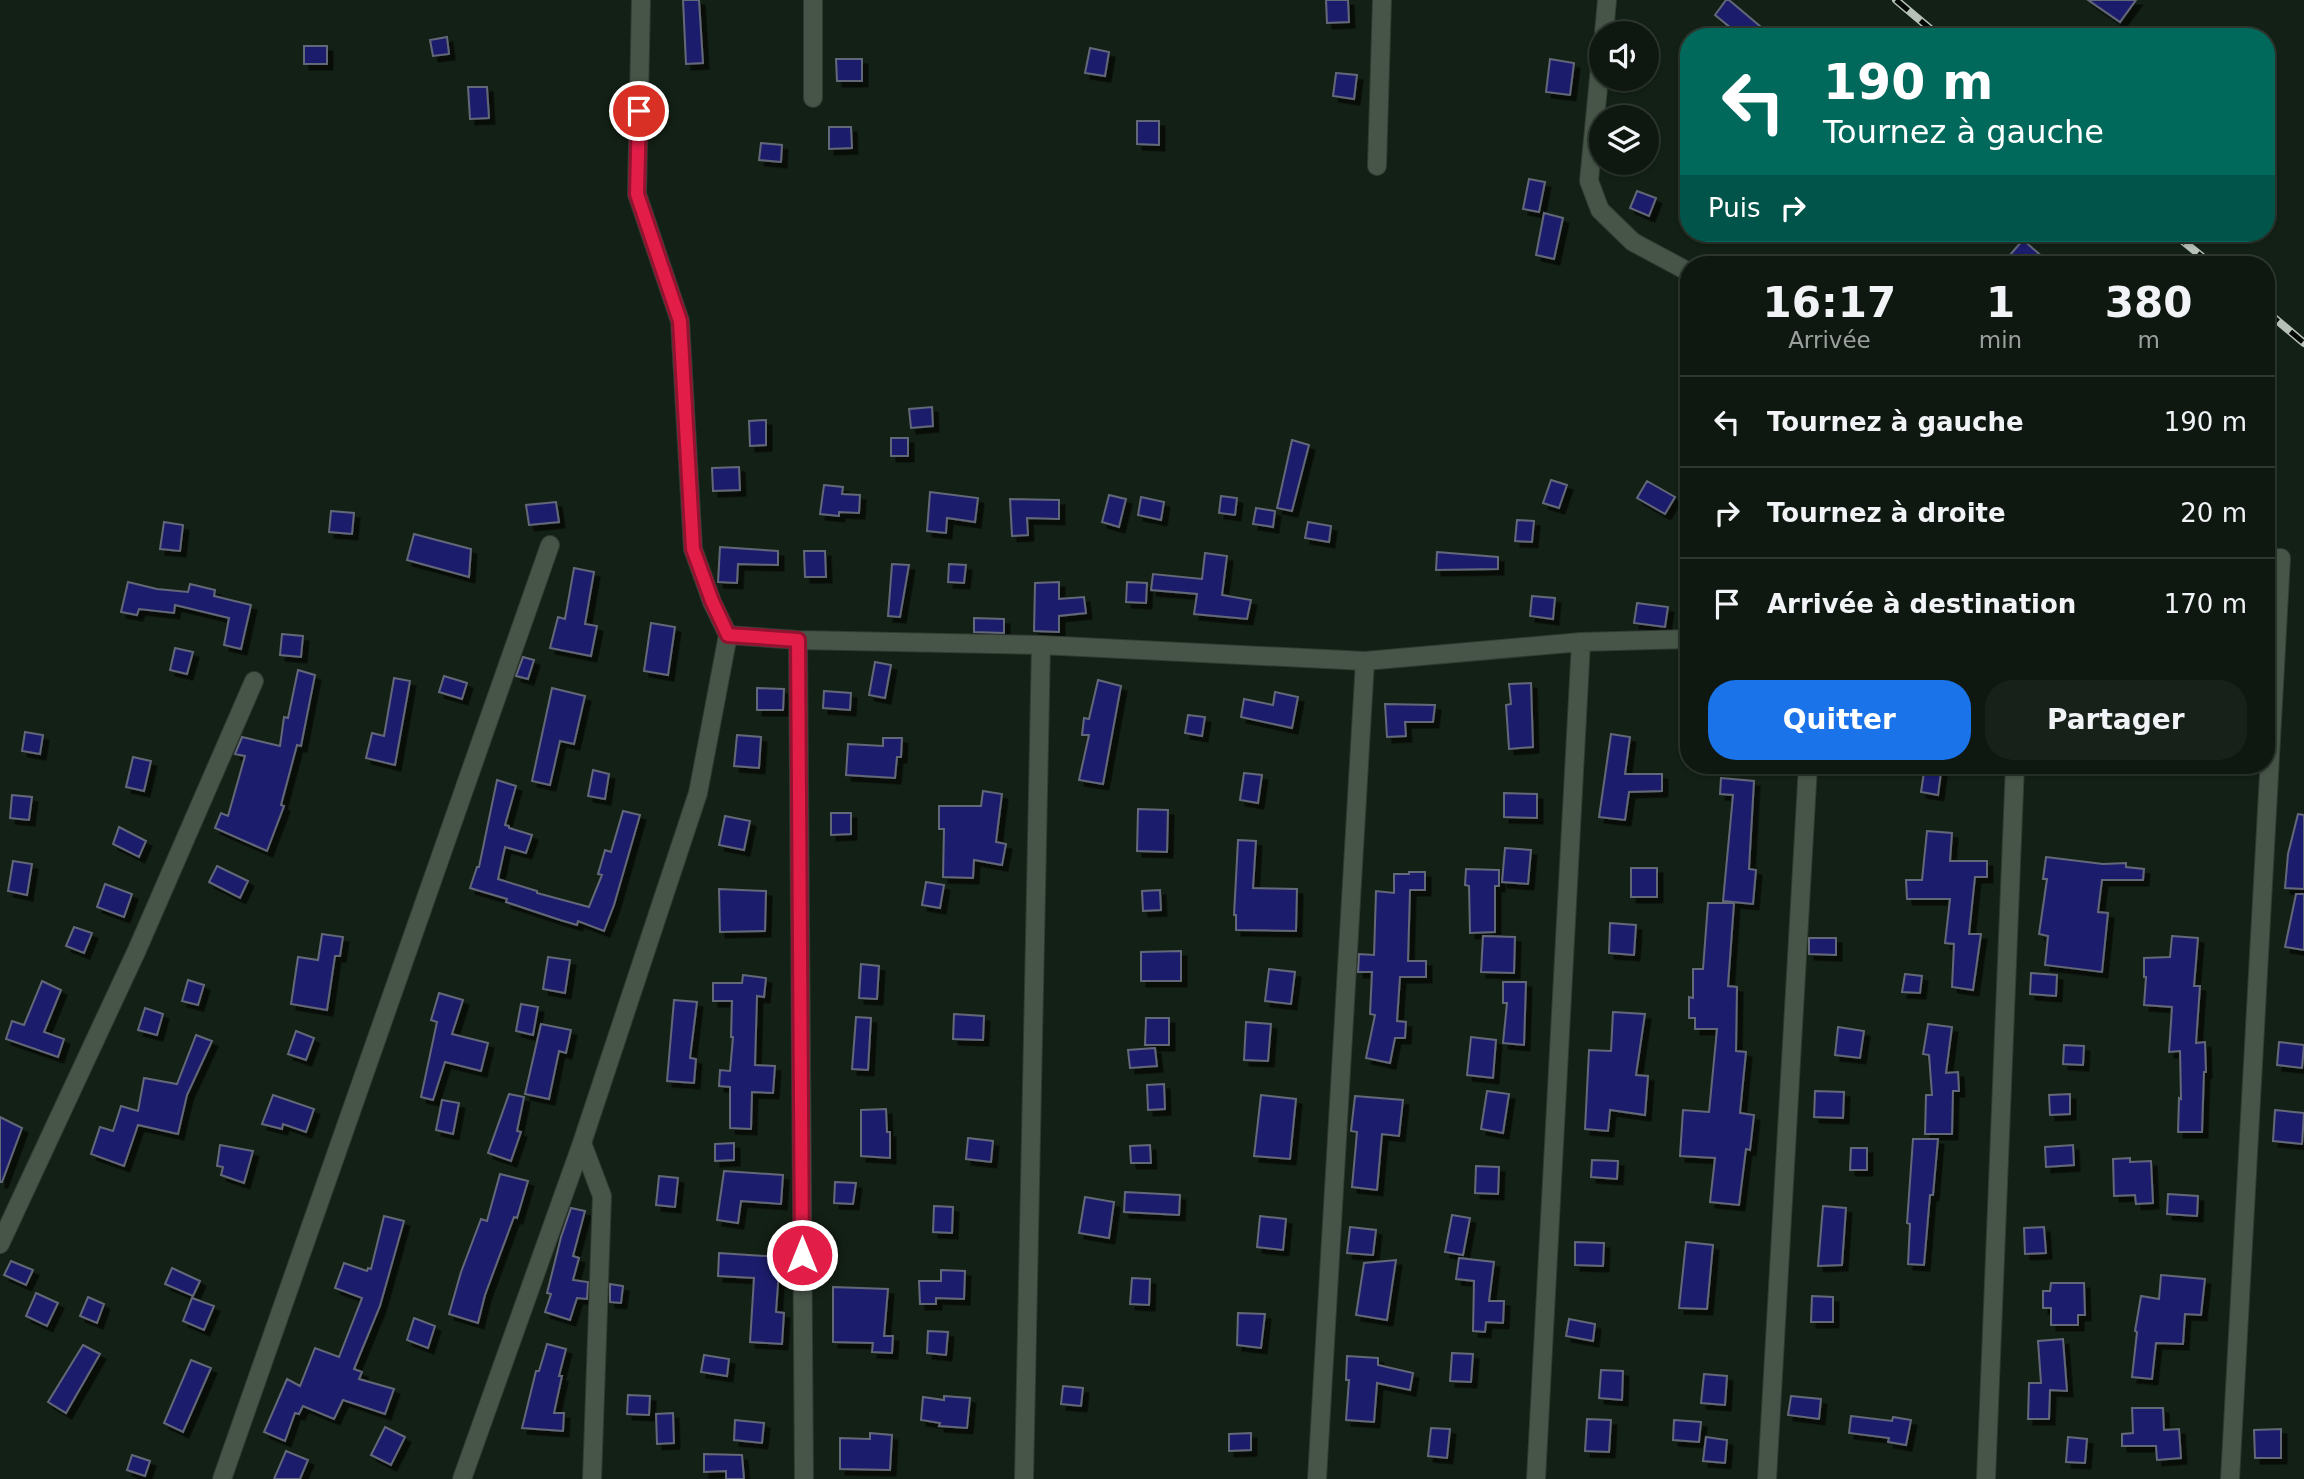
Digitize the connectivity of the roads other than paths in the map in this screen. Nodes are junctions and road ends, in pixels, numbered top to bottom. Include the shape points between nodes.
1 (641, 0) edge
2 (813, 0) edge
3 (1382, 0) edge
4 (1607, 0) edge
5 (1605, 21) edge
6 (1598, 91) edge
7 (813, 98) dead end
8 (1377, 166) dead end
9 (1680, 267) edge
10 (550, 545) dead end
11 (2275, 558) edge
12 (728, 635) junction
13 (1680, 639) edge
14 (798, 640) junction
15 (1581, 642) junction
16 (1041, 645) junction
17 (1365, 661) junction
18 (2275, 666) edge
19 (254, 681) dead end
20 (1807, 774) edge
21 (2015, 774) edge
22 (2269, 774) edge
23 (582, 1143) junction
24 (0, 1244) edge
25 (222, 1479) edge
26 (462, 1479) edge
27 (592, 1479) edge
28 (804, 1479) edge
29 (1024, 1479) edge
30 (1317, 1479) edge
31 (1536, 1479) edge
32 (1767, 1479) edge
33 (1986, 1479) edge
34 (2230, 1479) edge

1 - 12 street via 637,194 680,321 693,549
2 - 7 street
3 - 8 street
4 - 5 street
6 - 9 street via 1589,181 1600,210 1633,242
10 - 25 street
11 - 18 street via 2281,558
12 - 14 street
12 - 23 street via 698,793
13 - 15 street
14 - 16 street
14 - 28 street
15 - 17 street
15 - 31 street
16 - 17 street
16 - 29 street
17 - 30 street
19 - 24 street via 137,950
20 - 32 street
21 - 33 street
22 - 34 street
23 - 26 street
23 - 27 street via 602,1196

